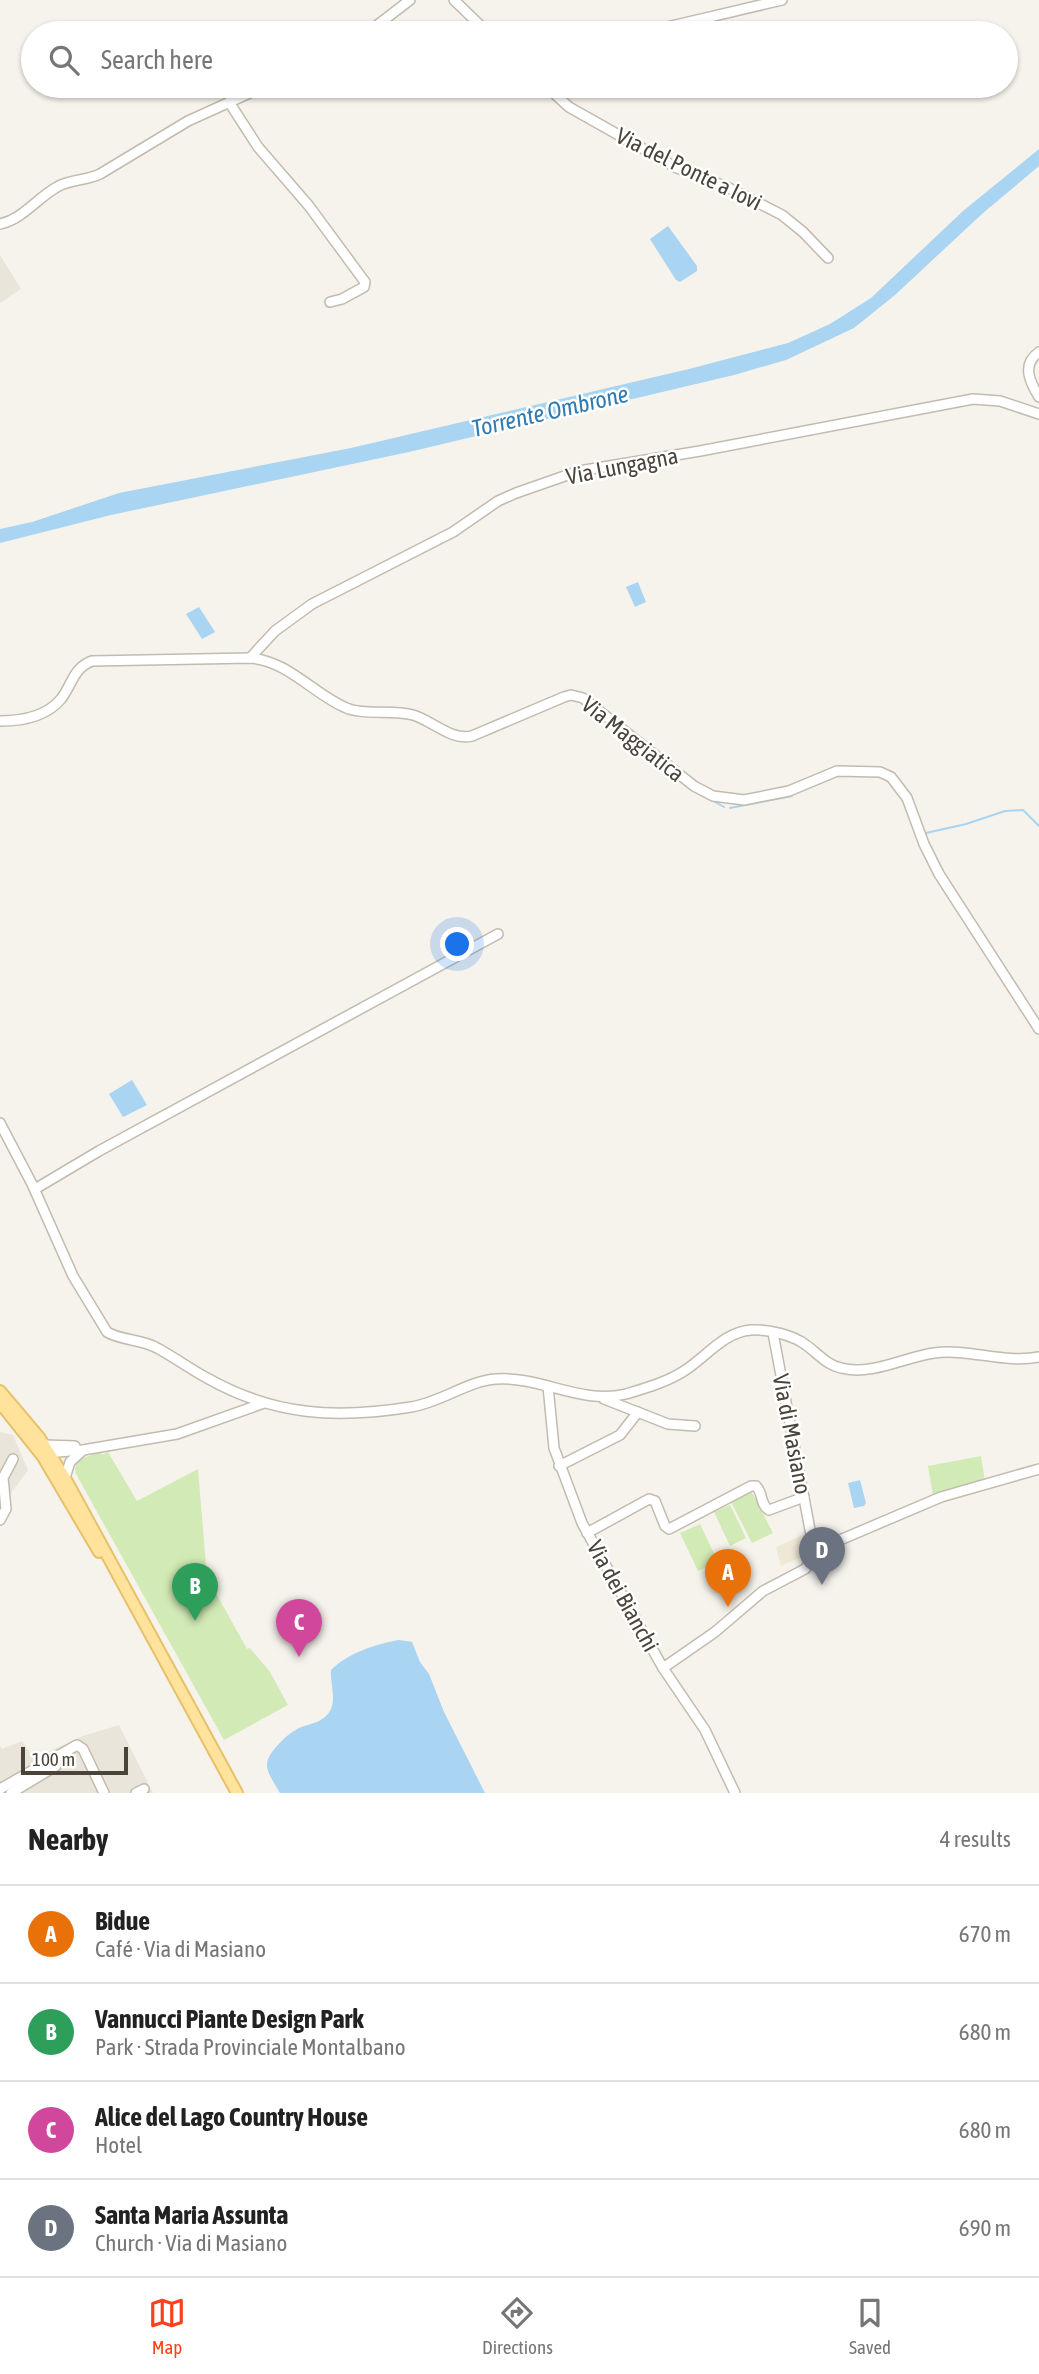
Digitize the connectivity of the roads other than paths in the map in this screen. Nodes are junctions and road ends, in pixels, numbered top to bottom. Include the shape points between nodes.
1 (410, 0) edge
2 (454, 0) edge
3 (782, 0) edge
4 (383, 21) edge
5 (476, 21) edge
6 (693, 21) edge
7 (238, 98) edge
8 (559, 98) edge
9 (229, 102) junction
10 (0, 224) edge
11 (828, 258) dead end
12 (330, 302) dead end
13 (1039, 352) edge
14 (1039, 397) edge
15 (1039, 414) edge
16 (250, 658) junction
17 (0, 721) edge
18 (498, 934) dead end
19 (1039, 1029) edge
20 (0, 1123) edge
21 (35, 1189) junction
22 (773, 1333) junction
23 (1039, 1357) edge
24 (548, 1386) junction
25 (0, 1391) edge
26 (600, 1398) junction
27 (0, 1403) edge
28 (264, 1403) junction
29 (620, 1405) junction
30 (638, 1412) junction
31 (629, 1425) junction
32 (695, 1426) dead end
33 (108, 1446) junction
34 (44, 1449) junction
35 (83, 1451) junction
36 (13, 1459) dead end
37 (559, 1466) junction
38 (1039, 1469) edge
39 (65, 1478) junction
40 (804, 1497) junction
41 (0, 1520) edge
42 (587, 1533) junction
43 (814, 1551) junction
44 (130, 1598) junction
45 (663, 1668) junction
46 (49, 1767) junction
47 (0, 1789) edge
48 (11, 1793) edge
49 (104, 1793) edge
50 (237, 1793) edge
51 (735, 1793) edge

1 - 4 street
2 - 5 street
3 - 6 street
7 - 9 street
8 - 11 street, Via del Ponte a Iovi via 665,161 782,215
9 - 10 street via 100,174 64,183 19,216
9 - 12 street via 258,147 365,282 355,293
13 - 14 street via 1028,370
15 - 16 street, Via Lungagna via 1000,401 973,399 579,471 498,501 453,532 312,604 275,631
16 - 17 street, Via Maggiatica via 92,661 79,668 49,710 18,721
16 - 19 street, Via Maggiatica via 278,665 346,709 411,714 460,737 575,695 713,796 758,798 837,771 885,773 901,787 939,874
18 - 21 street
20 - 21 street
21 - 28 street via 73,1276 107,1332 154,1346 210,1380
22 - 23 street via 801,1341 830,1364 848,1369 941,1352 1021,1360
22 - 26 street via 754,1330 736,1334 668,1380
22 - 40 street, Via di Masiano
24 - 26 street
24 - 28 street via 487,1380 427,1404 399,1409 331,1413 291,1411
24 - 37 street, Via dei Bianchi
25 - 34 main road
26 - 29 street
27 - 34 main road
28 - 33 street via 185,1432
29 - 30 street
29 - 31 street
30 - 31 street
30 - 32 street via 668,1424
31 - 37 street via 616,1437
33 - 34 street
33 - 35 street
34 - 35 street
34 - 39 main road
34 - 44 main road
35 - 39 street via 71,1459
36 - 41 street via 3,1478 6,1509
37 - 42 street, Via dei Bianchi
38 - 43 street via 941,1497
39 - 44 main road
40 - 42 street via 769,1510 759,1489 751,1486 669,1529 649,1499
40 - 43 street, Via di Masiano
42 - 45 street, Via dei Bianchi
43 - 45 street via 805,1569 763,1591
44 - 50 main road
45 - 51 street, Via dei Bianchi via 705,1730
46 - 47 street
46 - 48 street
46 - 49 street via 61,1753 81,1747

